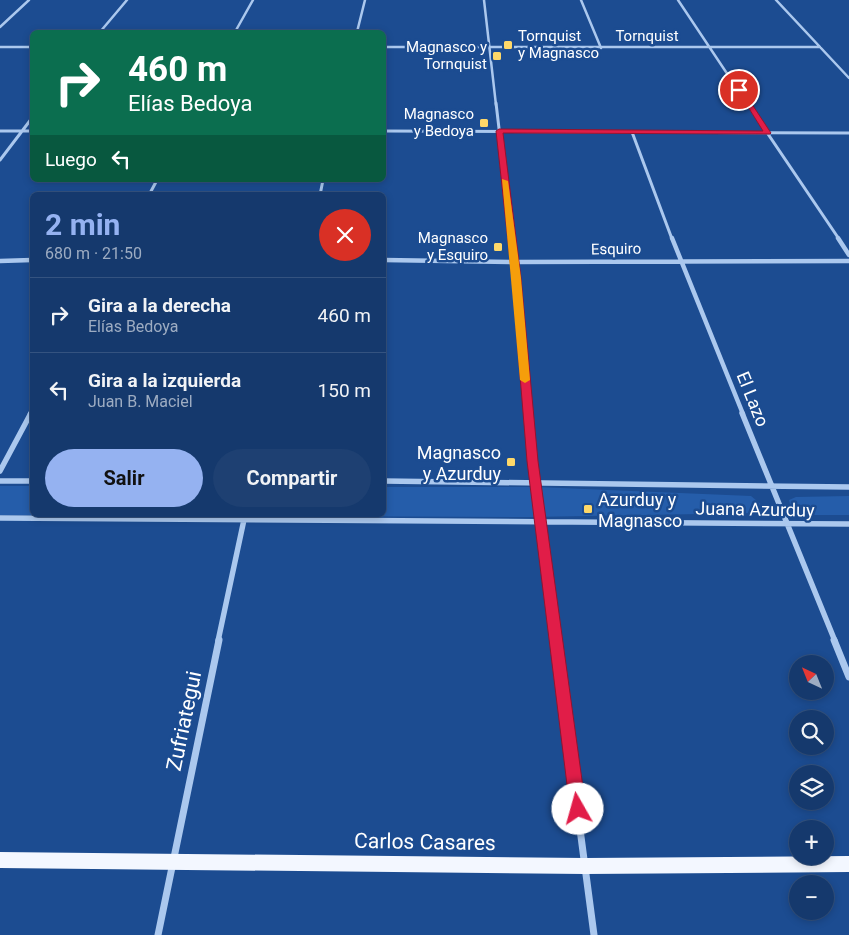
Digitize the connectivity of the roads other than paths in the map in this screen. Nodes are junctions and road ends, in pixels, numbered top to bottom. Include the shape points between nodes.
1 (29, 0) edge
2 (127, 0) edge
3 (253, 0) edge
4 (365, 0) edge
5 (484, 0) edge
6 (581, 0) edge
7 (678, 0) edge
8 (776, 0) edge
9 (0, 27) edge
10 (102, 30) edge
11 (236, 30) edge
12 (358, 30) edge
13 (0, 47) edge
14 (30, 47) edge
15 (386, 47) edge
16 (820, 47) junction
17 (489, 48) junction
18 (601, 48) junction
19 (711, 48) junction
20 (849, 78) edge
21 (30, 121) edge
22 (0, 131) edge
23 (22, 131) junction
24 (30, 131) edge
25 (386, 131) edge
26 (499, 131) junction
27 (632, 132) junction
28 (768, 133) junction
29 (849, 133) edge
30 (0, 160) edge
31 (849, 255) edge
32 (0, 260) edge
33 (30, 260) edge
34 (386, 260) edge
35 (680, 260) junction
36 (849, 261) edge
37 (515, 262) junction
38 (30, 415) edge
39 (0, 471) edge
40 (0, 480) edge
41 (30, 481) edge
42 (386, 481) edge
43 (536, 482) junction
44 (771, 486) junction
45 (849, 487) edge
46 (245, 517) edge
47 (0, 518) edge
48 (540, 520) junction
49 (788, 524) junction
50 (849, 524) edge
51 (849, 677) edge
52 (0, 860) edge
53 (172, 862) junction
54 (849, 864) edge
55 (586, 866) junction
56 (158, 935) edge
57 (594, 935) edge

1 - 9 street
2 - 10 street
3 - 11 street
4 - 12 street
5 - 17 street
6 - 18 street
7 - 19 street
8 - 16 street
13 - 14 street
15 - 17 street, Tornquist
16 - 19 street, Tornquist
16 - 20 street
17 - 18 street, Tornquist
17 - 26 street
18 - 19 street, Tornquist
19 - 28 street
21 - 23 street
22 - 23 street
23 - 24 street
23 - 30 street
25 - 26 street
26 - 27 street
26 - 37 street
27 - 28 street
27 - 35 street, El Lazo
28 - 29 street
28 - 31 street
32 - 33 street
34 - 37 street, Esquiro
35 - 36 street, Esquiro
35 - 37 street, Esquiro
35 - 44 street, El Lazo
37 - 43 street
38 - 39 street
40 - 41 street
42 - 43 street, Juana Azurduy
43 - 44 street, Juana Azurduy
43 - 48 street
44 - 45 street, Juana Azurduy
44 - 49 street, El Lazo
46 - 47 street, Juana Azurduy
46 - 48 street, Juana Azurduy
46 - 53 street, Zufriategui
48 - 49 street, Juana Azurduy
48 - 55 street
49 - 50 street, Juana Azurduy
49 - 51 street, El Lazo
52 - 53 main road, Carlos Casares
53 - 55 main road, Carlos Casares
53 - 56 street, Zufriategui
54 - 55 main road, Carlos Casares
55 - 57 street

